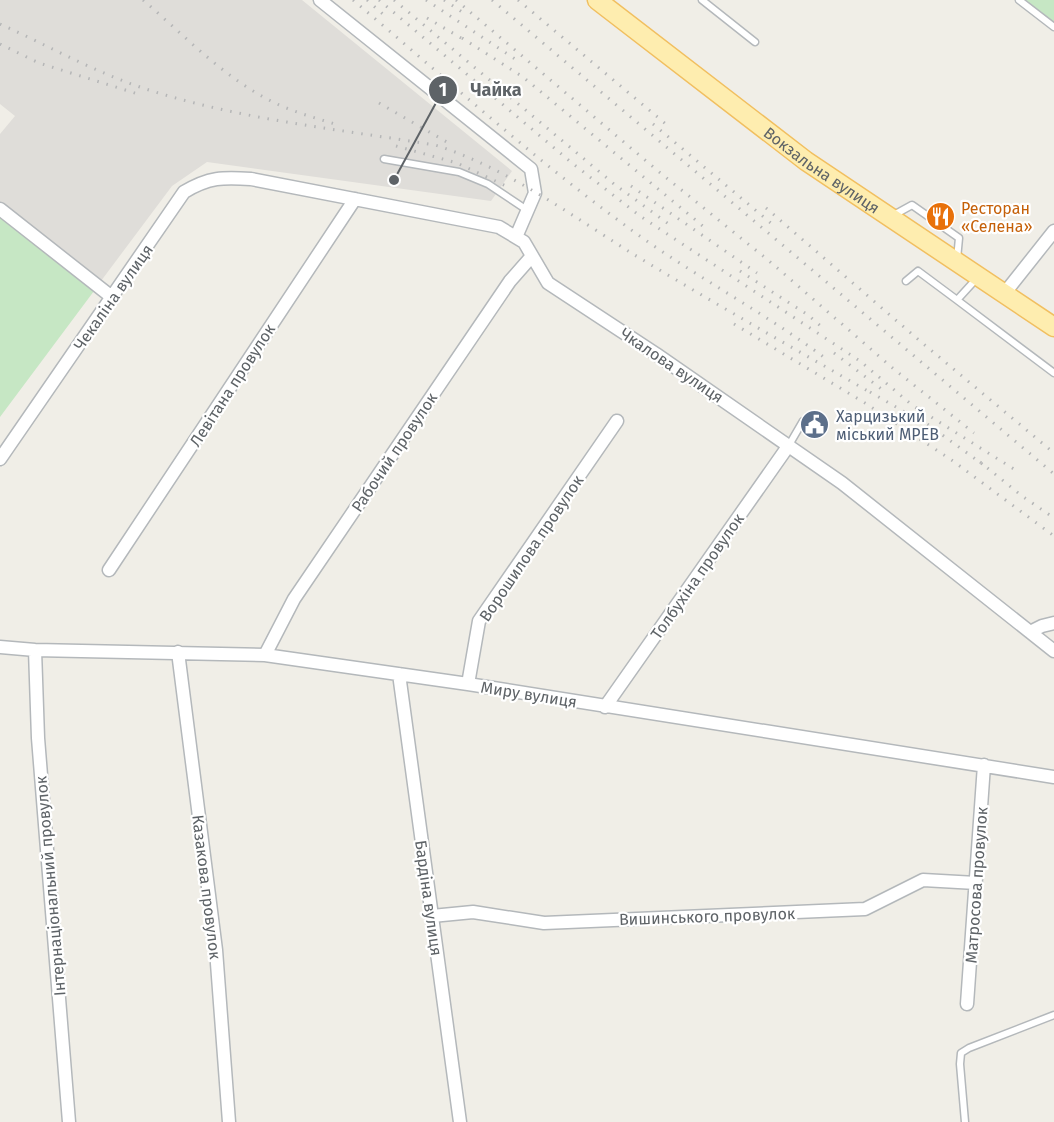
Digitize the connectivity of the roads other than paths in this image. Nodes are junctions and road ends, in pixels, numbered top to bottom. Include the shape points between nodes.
1 (320, 0) edge
2 (597, 0) edge
3 (702, 0) edge
4 (1019, 0) edge
5 (1054, 27) edge
6 (755, 42) dead end
7 (384, 159) dead end
8 (251, 179) joint
9 (354, 199) junction
10 (0, 209) edge
11 (527, 211) junction
12 (1054, 231) edge
13 (516, 237) junction
14 (532, 256) junction
15 (979, 277) junction
16 (906, 281) dead end
17 (1004, 294) junction
18 (113, 298) junction
19 (957, 300) junction
20 (1054, 327) edge
21 (1054, 373) edge
22 (617, 421) dead end
23 (803, 421) dead end
24 (789, 445) junction
25 (0, 457) edge
26 (109, 570) dead end
27 (1054, 623) edge
28 (1030, 632) junction
29 (0, 647) edge
30 (35, 650) junction
31 (1054, 651) edge
32 (178, 652) junction
33 (265, 655) junction
34 (399, 674) junction
35 (468, 684) junction
36 (605, 707) junction
37 (984, 765) junction
38 (1054, 777) edge
39 (976, 883) junction
40 (432, 916) junction
41 (968, 1004) dead end
42 (1054, 1014) edge
43 (69, 1122) edge
44 (229, 1122) edge
45 (460, 1122) edge
46 (965, 1122) edge

1 - 11 street via 531,169 535,193
2 - 15 main road, Вокзальна вулиця via 806,162
3 - 6 lane
4 - 5 lane
7 - 11 lane via 459,172 488,184
8 - 9 street, Чкалова вулиця
8 - 18 street, Чекаліна вулиця via 224,177 201,182 184,192
9 - 13 street, Чкалова вулиця via 499,227
9 - 26 street, Левітана провулок
10 - 18 street
11 - 13 street
12 - 17 street
13 - 14 street, Чкалова вулиця
14 - 24 street, Чкалова вулиця via 548,283
14 - 33 street, Рабочий провулок via 510,281 294,599
15 - 17 main road, Вокзальна вулиця
15 - 19 lane
16 - 19 lane via 918,271
17 - 20 main road, Вокзальна вулиця
18 - 25 street, Чекаліна вулиця
19 - 21 lane
22 - 35 street, Ворошилова провулок via 479,621
23 - 24 lane
24 - 28 street, Чкалова вулиця
24 - 36 street, Толбухіна провулок
27 - 28 street
28 - 31 street, Чкалова вулиця
29 - 30 street, Миру вулиця
30 - 32 street, Миру вулиця
30 - 43 street, Інтернаціональний провулок via 38,738
32 - 33 street, Миру вулиця
32 - 44 street, Казакова провулок via 216,950
33 - 34 street, Миру вулиця
34 - 35 street, Миру вулиця
34 - 40 street, Бардіна вулиця
35 - 36 street, Миру вулиця
36 - 37 street, Миру вулиця
37 - 38 street, Миру вулиця
37 - 39 street, Матросова провулок
39 - 40 street, Вишинського провулок via 923,880 865,909 544,923 473,912
39 - 41 street, Матросова провулок
40 - 45 street, Бардіна вулиця
42 - 46 lane via 962,1053

